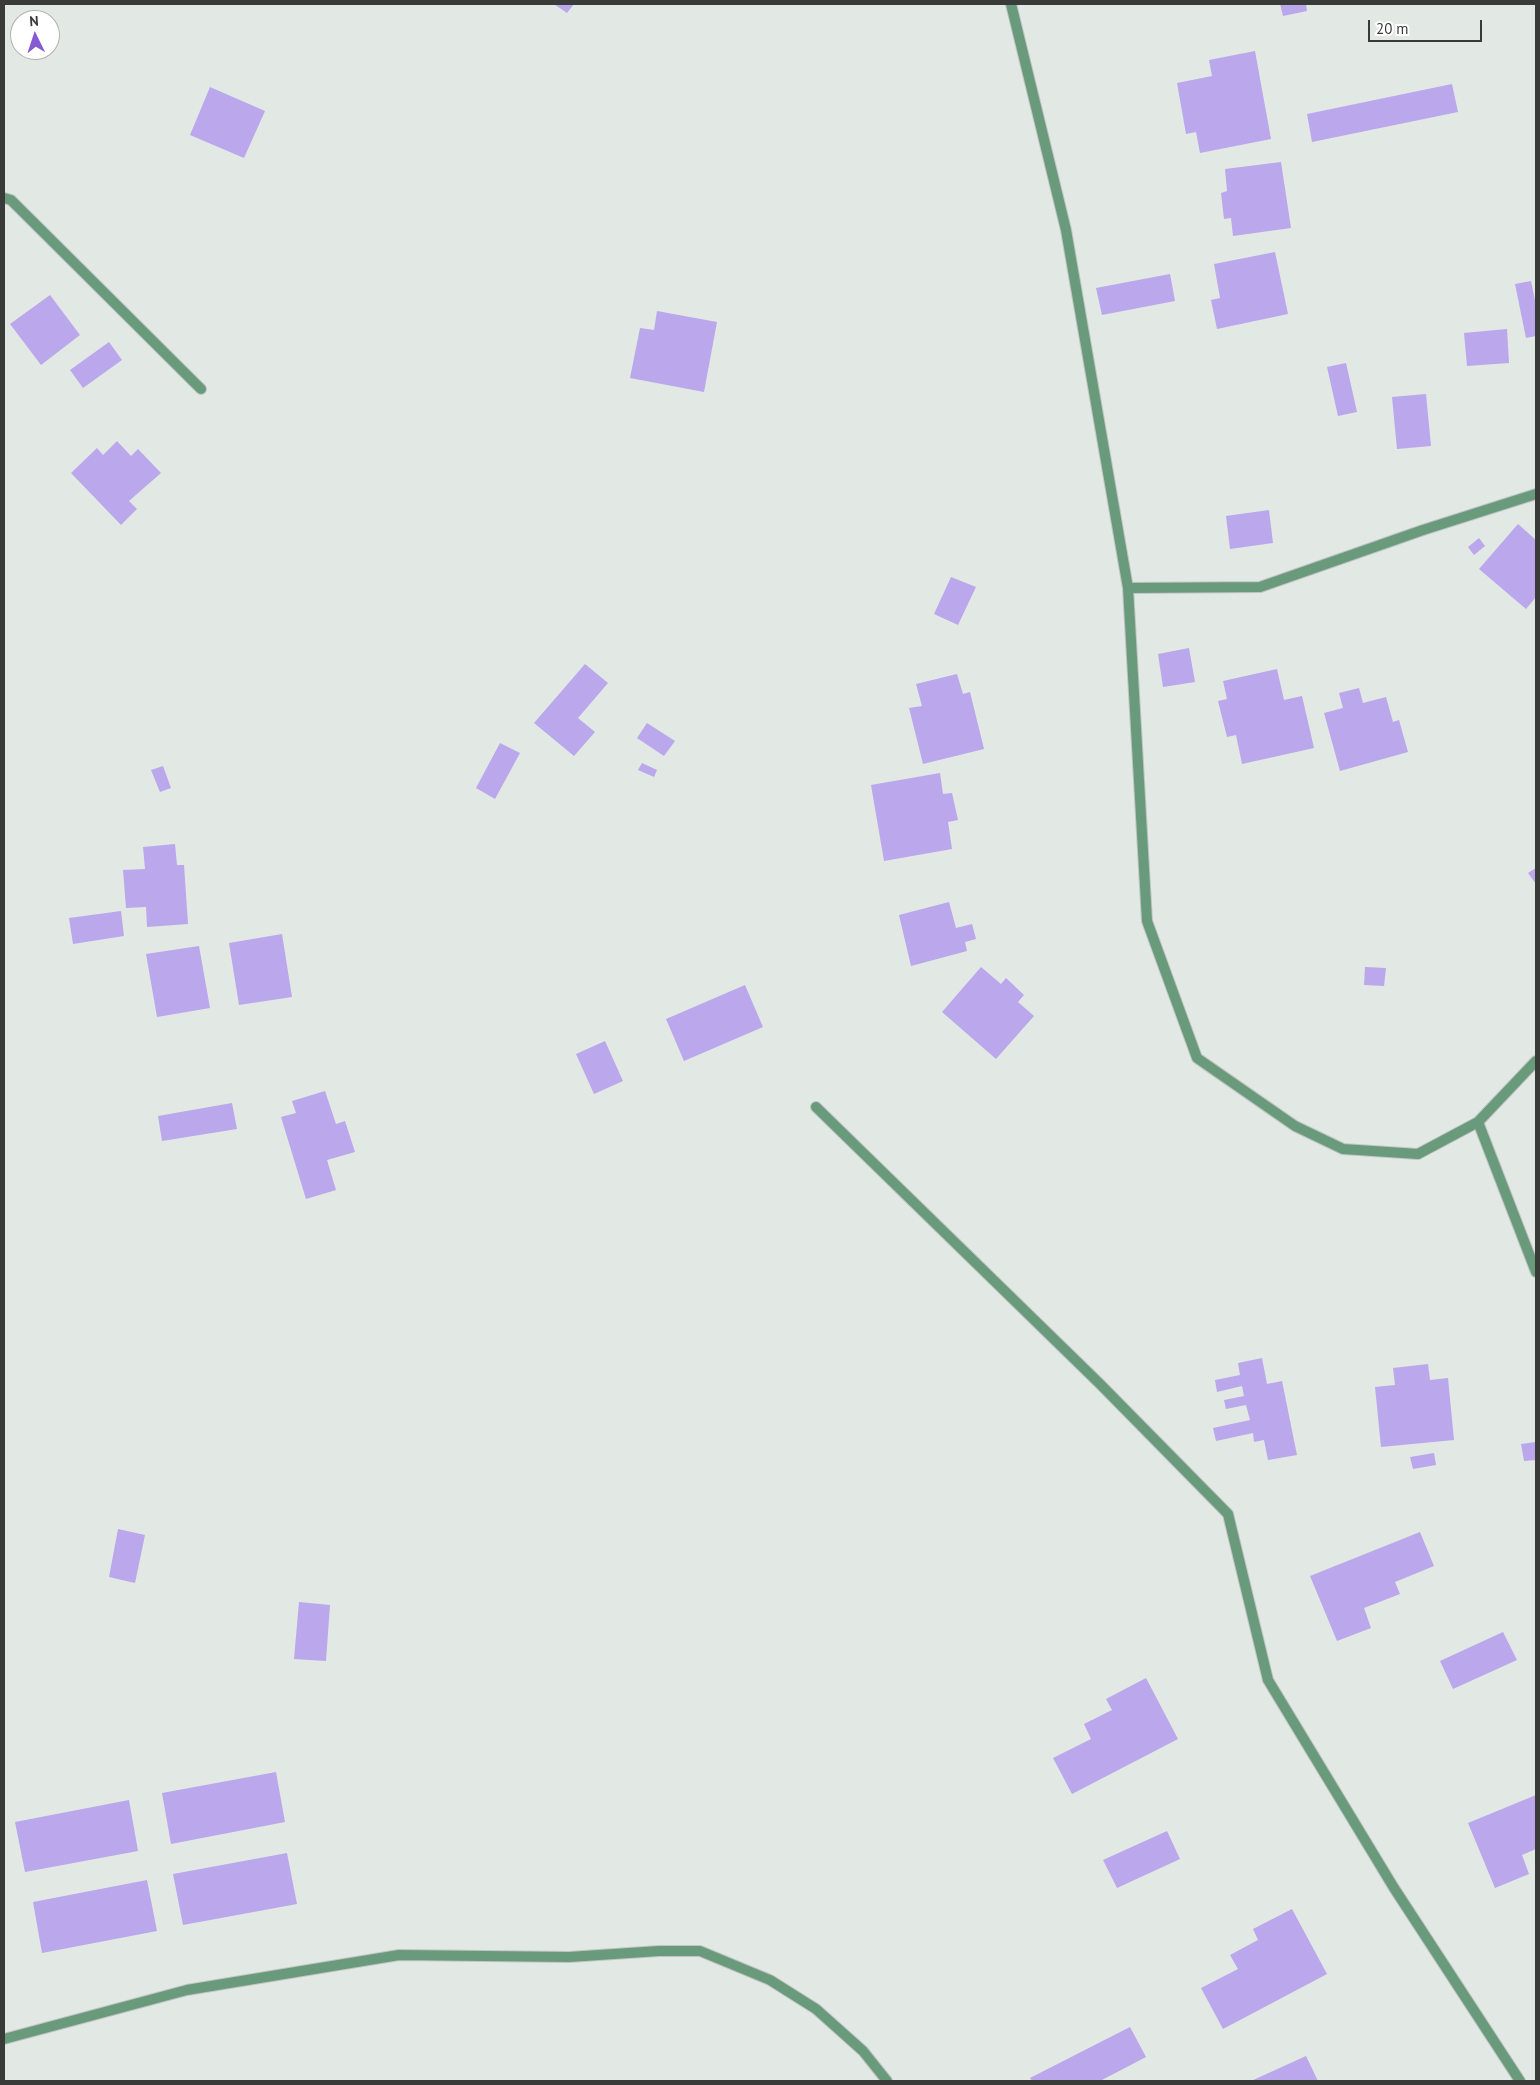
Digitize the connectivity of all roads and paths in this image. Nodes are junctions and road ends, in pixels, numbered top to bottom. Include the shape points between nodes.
1 (1011, 4) edge
2 (4, 198) edge
3 (201, 389) dead end
4 (1536, 494) edge
5 (1128, 588) junction
6 (1536, 1061) edge
7 (816, 1107) dead end
8 (1478, 1122) junction
9 (1536, 1272) edge
10 (4, 2039) edge
11 (886, 2081) edge
12 (1520, 2081) edge

1 - 5 street via 1066,230
2 - 3 street via 11,200
4 - 5 street via 1260,586
5 - 8 street via 1147,921 1197,1058 1295,1126 1343,1149 1418,1154
6 - 8 street
7 - 12 street via 1100,1384 1228,1514 1268,1680 1394,1888
8 - 9 street
10 - 11 street via 187,1990 399,1955 569,1957 700,1951 770,1980 816,2009 863,2051

